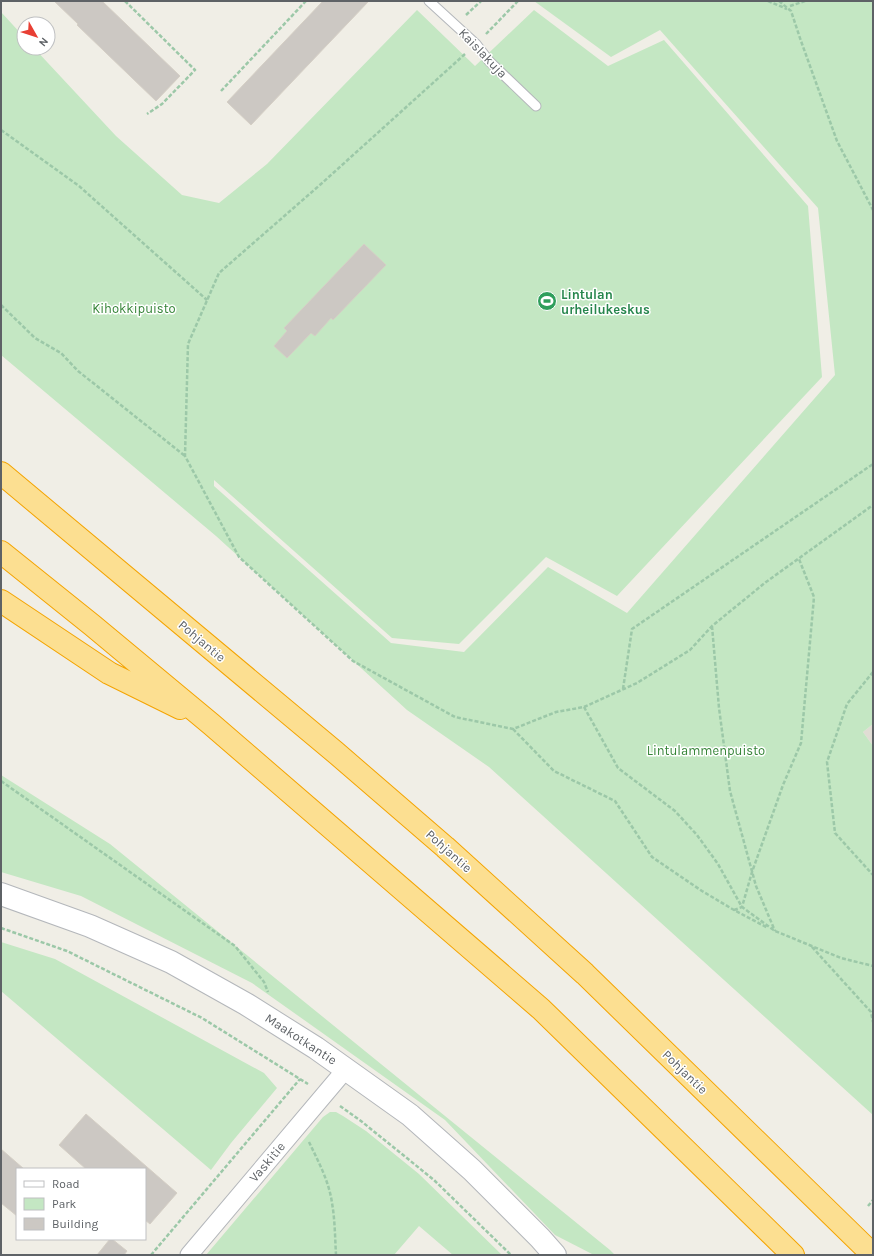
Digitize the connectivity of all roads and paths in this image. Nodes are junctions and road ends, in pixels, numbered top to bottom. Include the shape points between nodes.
1 (125, 1) edge
2 (306, 1) edge
3 (429, 1) edge
4 (481, 1) edge
5 (518, 1) edge
6 (768, 1) edge
7 (779, 1) edge
8 (789, 1) edge
9 (805, 1) edge
10 (790, 6) junction
11 (791, 11) junction
12 (455, 25) junction
13 (476, 44) junction
14 (221, 91) dead end
15 (536, 106) dead end
16 (147, 114) dead end
17 (1, 130) edge
18 (873, 210) edge
19 (208, 300) junction
20 (1, 305) edge
21 (185, 456) junction
22 (873, 464) edge
23 (1, 473) edge
24 (873, 505) edge
25 (1, 552) edge
26 (799, 559) junction
27 (1, 601) edge
28 (712, 626) junction
29 (873, 672) edge
30 (623, 690) junction
31 (584, 707) junction
32 (211, 724) junction
33 (513, 729) junction
34 (1, 781) edge
35 (752, 872) junction
36 (873, 875) edge
37 (1, 894) edge
38 (742, 907) junction
39 (734, 910) junction
40 (1, 928) edge
41 (775, 932) junction
42 (812, 946) junction
43 (873, 966) edge
44 (270, 1019) junction
45 (873, 1022) edge
46 (346, 1069) junction
47 (300, 1079) junction
48 (324, 1094) junction
49 (299, 1124) junction
50 (873, 1200) edge
51 (868, 1206) dead end
52 (151, 1255) edge
53 (189, 1255) edge
54 (336, 1255) edge
55 (511, 1255) edge
56 (555, 1255) edge
57 (793, 1255) edge
58 (873, 1255) edge

1 - 16 path via 195,70 162,104
2 - 14 path
3 - 12 lane, Kaislakuja
4 - 12 path
5 - 13 path
6 - 11 path
7 - 11 path
8 - 10 path
9 - 10 path
10 - 11 path
11 - 18 path via 837,141
12 - 13 lane, Kaislakuja
13 - 15 lane, Kaislakuja via 489,61
13 - 19 path via 219,273
17 - 19 path via 79,186
19 - 21 path via 188,344
20 - 21 path via 35,338 61,353 78,371
21 - 33 path via 239,557 353,661 455,717
22 - 30 path via 632,630
23 - 58 highway, Pohjantie via 445,847 585,974
24 - 26 path
25 - 32 highway
26 - 28 path
26 - 35 path via 814,597 801,743
27 - 32 highway via 108,673
28 - 30 path via 690,650
28 - 35 path via 730,791
29 - 36 path via 847,704 827,762 835,833
30 - 31 path
31 - 33 path via 556,712
31 - 38 path via 618,768 675,811 697,835 718,864
32 - 57 highway via 541,1009
33 - 39 path via 554,771 614,801 652,857
34 - 44 path via 235,946 264,982 273,1007
35 - 38 path
35 - 41 path
37 - 44 street, Maakotkantie via 90,926 171,962
38 - 39 path
38 - 41 path
39 - 41 path
40 - 47 path via 67,951 202,1018
41 - 42 path
42 - 43 path via 840,958
42 - 45 path via 871,1012
44 - 46 street, Maakotkantie
46 - 48 street, Vaskitie
46 - 56 street, Maakotkantie via 410,1115 472,1170
47 - 48 path
47 - 52 path
48 - 49 street, Vaskitie
48 - 55 path via 434,1180
49 - 53 street, Vaskitie
49 - 54 path via 327,1183 332,1202
50 - 51 path

